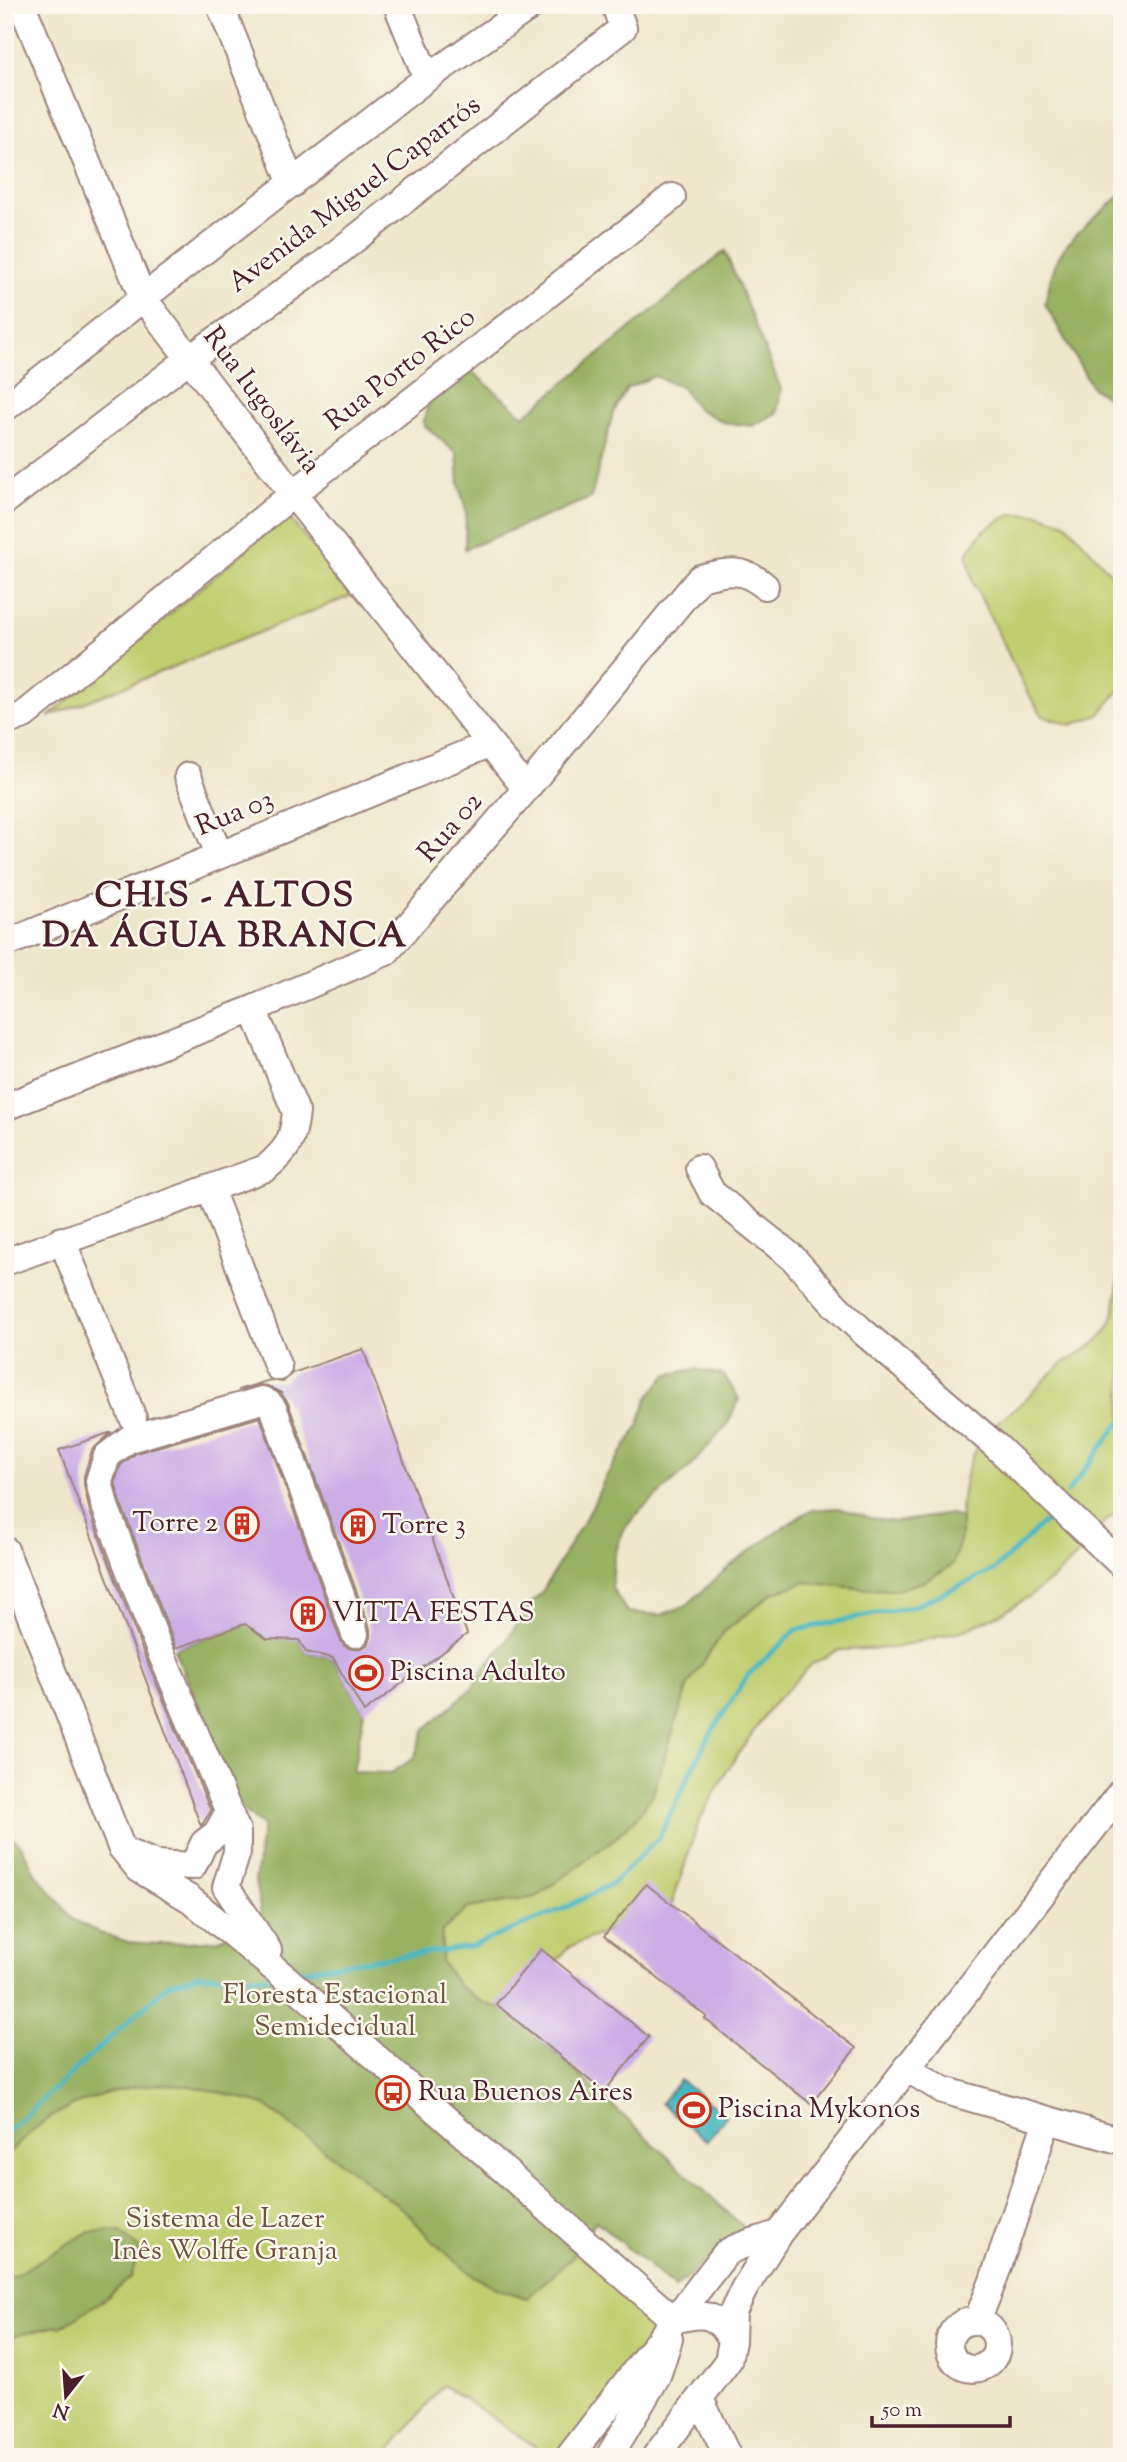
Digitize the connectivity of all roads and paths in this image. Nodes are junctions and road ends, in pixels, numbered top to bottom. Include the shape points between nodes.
1 (22, 5) edge
2 (220, 5) edge
3 (397, 5) edge
4 (532, 5) edge
5 (615, 5) edge
6 (427, 78) junction
7 (292, 184) junction
8 (673, 197) dead end
9 (144, 298) junction
10 (188, 359) junction
11 (5, 408) edge
12 (293, 494) junction
13 (5, 501) edge
14 (765, 586) dead end
15 (5, 722) edge
16 (489, 744) junction
17 (188, 776) dead end
18 (526, 789) junction
19 (219, 855) junction
20 (5, 944) edge
21 (253, 1009) junction
22 (5, 1107) edge
23 (699, 1168) dead end
24 (210, 1189) junction
25 (62, 1240) junction
26 (5, 1262) edge
27 (278, 1367) dead end
28 (133, 1418) dead end
29 (5, 1550) edge
30 (1122, 1565) edge
31 (355, 1634) dead end
32 (1117, 1805) edge
33 (228, 1813) junction
34 (121, 1847) junction
35 (193, 1866) junction
36 (226, 1887) junction
37 (190, 1899) junction
38 (288, 1979) junction
39 (908, 2069) junction
40 (1047, 2120) junction
41 (1122, 2141) edge
42 (779, 2234) junction
43 (674, 2320) junction
44 (977, 2321) dead end
45 (732, 2341) junction
46 (699, 2399) junction
47 (569, 2457) edge
48 (608, 2457) edge
49 (655, 2457) edge
50 (728, 2457) edge

1 - 9 street, Rua Iugoslávia
2 - 7 street
3 - 6 street
4 - 6 street, Avenida Miguel Caparrós
5 - 10 street, Avenida Miguel Caparrós via 622,28 323,264
6 - 7 street, Avenida Miguel Caparrós
7 - 9 street, Avenida Miguel Caparrós
8 - 12 street, Rua Porto Rico
9 - 10 street, Rua Iugoslávia
9 - 11 street, Avenida Miguel Caparrós
10 - 12 street, Rua Iugoslávia
10 - 13 street, Avenida Miguel Caparrós
12 - 15 street, Rua Porto Rico via 24,715
12 - 16 street, Rua Iugoslávia
14 - 18 street, Rua 02 via 755,577 729,571 700,578
16 - 18 street, Rua Iugoslávia
16 - 19 street, Rua 03
17 - 19 street
18 - 21 street, Rua 02 via 386,952
19 - 20 street, Rua 03
21 - 22 street, Rua 02
21 - 24 street via 296,1112 294,1130 285,1151 266,1168
23 - 30 street via 712,1193 793,1258 835,1306 996,1446
24 - 25 street
24 - 27 street
25 - 26 street
25 - 28 street
29 - 34 street
31 - 33 street via 269,1403 262,1400 129,1439 107,1456 99,1481 105,1506
32 - 39 street
33 - 35 street
33 - 36 street via 237,1831 237,1852
34 - 35 street via 156,1864
34 - 37 street via 139,1869
35 - 36 street via 206,1862 219,1868
35 - 37 street via 184,1882
36 - 37 street via 215,1903 202,1905
36 - 38 street
37 - 38 street
38 - 43 street
39 - 40 street via 943,2090
39 - 42 street
40 - 41 street
40 - 44 street
42 - 43 street via 740,2244 726,2253
42 - 45 street via 733,2312
43 - 45 street via 712,2316
43 - 47 street
43 - 48 street via 657,2376
45 - 46 street via 728,2361
46 - 49 street
46 - 50 street

